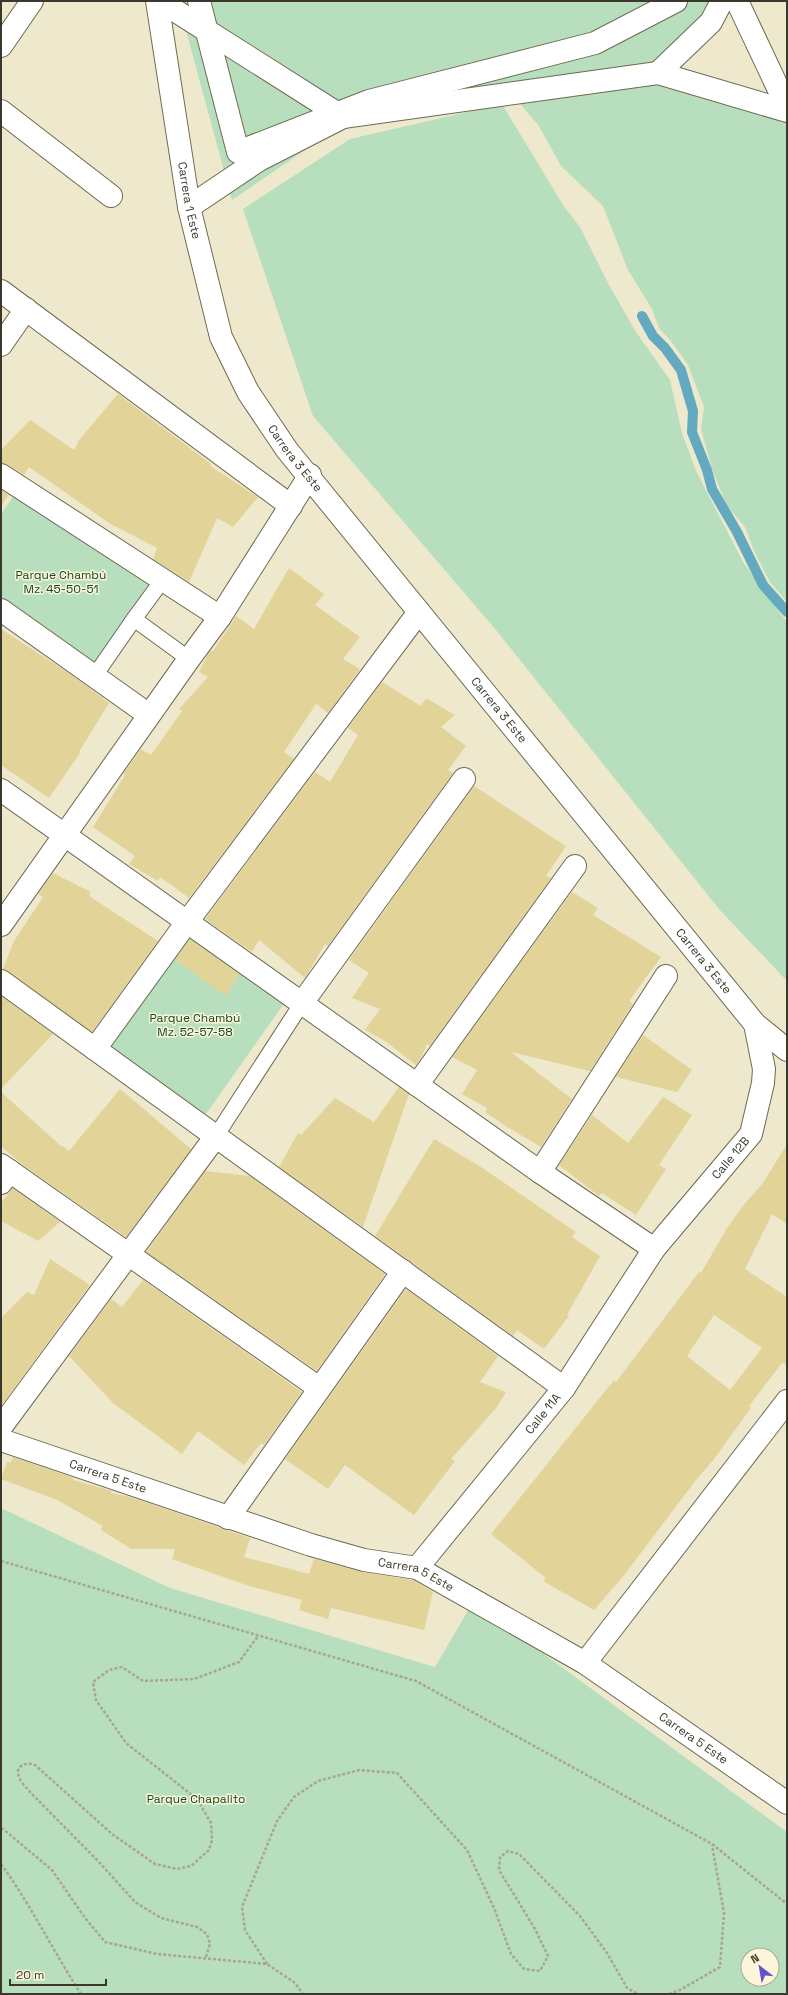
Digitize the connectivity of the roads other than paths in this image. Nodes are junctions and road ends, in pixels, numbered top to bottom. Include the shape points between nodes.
1 (32, 1) edge
2 (157, 1) edge
3 (160, 1) edge
4 (199, 1) edge
5 (676, 1) edge
6 (722, 1) edge
7 (737, 1) edge
8 (1, 46) edge
9 (658, 73) junction
10 (787, 107) edge
11 (1, 111) edge
12 (787, 111) edge
13 (343, 117) junction
14 (111, 196) dead end
15 (189, 207) junction
16 (1, 291) edge
17 (26, 309) junction
18 (1, 345) edge
19 (248, 392) joint
20 (1, 475) edge
21 (310, 476) junction
22 (291, 506) junction
23 (156, 589) dead end
24 (1, 610) edge
25 (419, 612) junction
26 (220, 617) junction
27 (134, 619) junction
28 (189, 659) junction
29 (98, 671) dead end
30 (149, 715) junction
31 (464, 778) dead end
32 (1, 790) edge
33 (65, 835) junction
34 (575, 866) dead end
35 (187, 922) junction
36 (1, 925) edge
37 (666, 976) dead end
38 (1, 981) edge
39 (302, 1003) junction
40 (755, 1024) junction
41 (95, 1049) junction
42 (787, 1050) edge
43 (417, 1085) junction
44 (216, 1136) junction
45 (540, 1172) junction
46 (4, 1173) edge
47 (654, 1249) junction
48 (128, 1254) junction
49 (403, 1271) junction
50 (319, 1388) junction
51 (564, 1388) junction
52 (787, 1401) edge
53 (1, 1427) edge
54 (1, 1440) edge
55 (228, 1518) junction
56 (417, 1568) junction
57 (585, 1662) junction
58 (787, 1803) edge

1 - 8 street
2 - 15 street, Carrera 1 Este
3 - 13 street
4 - 5 street via 238,152 368,101 595,43
6 - 9 street via 711,22
7 - 10 street
9 - 12 street
9 - 13 street
11 - 14 street
13 - 15 street via 259,160
15 - 19 street, Carrera 1 Este via 221,337
16 - 17 street
17 - 18 street
17 - 22 street
19 - 21 street, Carrera 3 Este via 288,450
20 - 26 street
21 - 22 street
21 - 25 street, Carrera 3 Este
22 - 26 street
23 - 27 lane
24 - 30 street
25 - 35 street
25 - 40 street, Carrera 3 Este
26 - 28 street
27 - 28 lane
27 - 29 lane
28 - 30 street
30 - 33 street
31 - 39 street
32 - 33 street
33 - 35 street
33 - 36 street
34 - 43 street
35 - 39 street
35 - 41 street
37 - 45 street
38 - 41 street
39 - 43 street
39 - 44 lane
40 - 42 street, Carrera 3 Este
40 - 47 street, Calle 12B via 764,1069 751,1134
41 - 44 street
43 - 45 street
44 - 48 street
44 - 49 street
45 - 47 street
46 - 48 street
47 - 51 street, Calle 11A
48 - 50 street
48 - 53 street
49 - 50 street
49 - 51 street
50 - 55 street
51 - 56 street, Calle 11A
52 - 57 street
54 - 55 street, Carrera 5 Este
55 - 56 street, Carrera 5 Este via 364,1560
56 - 57 street, Carrera 5 Este
57 - 58 street, Carrera 5 Este

